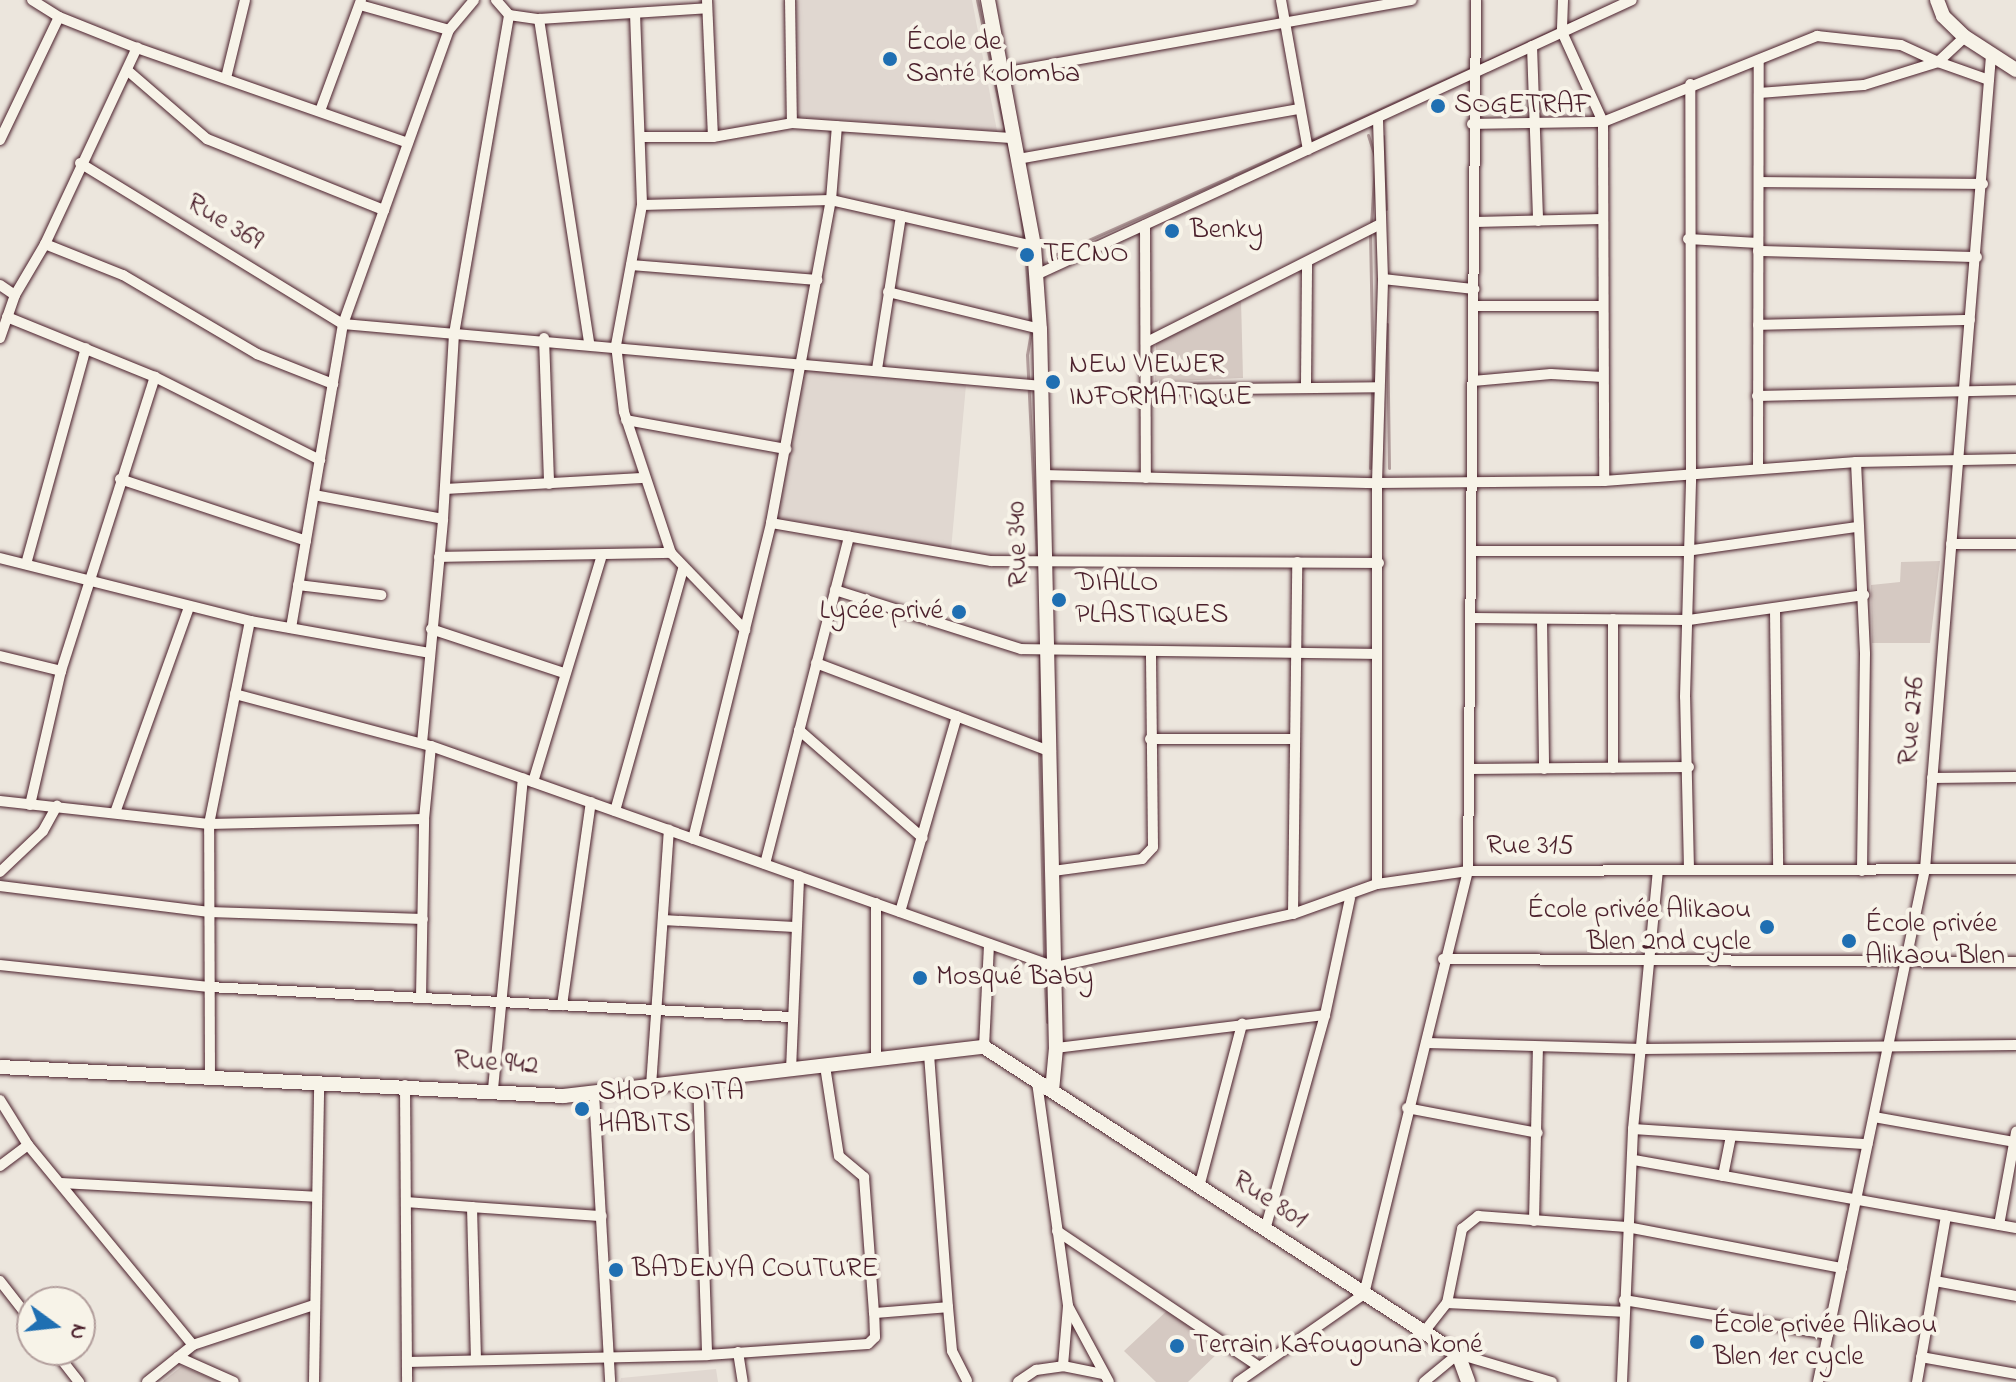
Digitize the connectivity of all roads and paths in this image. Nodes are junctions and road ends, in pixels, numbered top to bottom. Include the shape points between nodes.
1 (32, 0) edge
2 (244, 0) edge
3 (474, 0) edge
4 (496, 0) edge
5 (790, 0) edge
6 (988, 0) edge
7 (1281, 0) edge
8 (1412, 0) edge
9 (1476, 0) edge
10 (1563, 0) edge
11 (1632, 0) edge
12 (1937, 0) edge
13 (360, 3) edge
14 (707, 4) edge
15 (635, 13) junction
16 (509, 15) junction
17 (59, 17) junction
18 (539, 19) junction
19 (1285, 22) junction
20 (449, 30) junction
21 (1562, 32) junction
22 (1965, 37) junction
23 (1532, 46) junction
24 (137, 48) junction
25 (1991, 55) junction
26 (1759, 60) junction
27 (1938, 62) junction
28 (127, 70) junction
29 (2016, 70) edge
30 (1475, 72) junction
31 (1002, 73) junction
32 (226, 78) junction
33 (1989, 80) junction
34 (1690, 84) junction
35 (1759, 93) junction
36 (1299, 109) junction
37 (320, 111) junction
38 (1378, 118) junction
39 (1603, 122) junction
40 (792, 123) junction
41 (1536, 123) junction
42 (1472, 124) junction
43 (837, 126) junction
44 (642, 137) junction
45 (713, 137) junction
46 (1014, 138) junction
47 (0, 140) edge
48 (408, 143) junction
49 (1308, 150) junction
50 (1018, 159) junction
51 (80, 163) junction
52 (1759, 182) junction
53 (1983, 184) junction
54 (831, 200) junction
55 (642, 205) junction
56 (384, 210) junction
57 (901, 216) junction
58 (1602, 219) junction
59 (1538, 221) junction
60 (1475, 222) junction
61 (1145, 225) junction
62 (1379, 225) junction
63 (1688, 239) junction
64 (45, 244) junction
65 (1034, 246) junction
66 (1758, 247) junction
67 (1977, 257) junction
68 (1307, 264) junction
69 (631, 265) junction
70 (1036, 275) junction
71 (1383, 279) junction
72 (817, 280) junction
73 (0, 285) edge
74 (1474, 289) junction
75 (888, 292) junction
76 (15, 295) junction
77 (1474, 306) junction
78 (1603, 306) junction
79 (7, 317) junction
80 (1970, 320) junction
81 (343, 324) junction
82 (1758, 325) junction
83 (1040, 329) junction
84 (454, 334) junction
85 (0, 338) edge
86 (544, 338) junction
87 (1147, 342) junction
88 (589, 343) junction
89 (616, 345) junction
90 (86, 348) junction
91 (803, 362) junction
92 (877, 369) junction
93 (155, 377) junction
94 (1603, 377) junction
95 (1473, 381) junction
96 (333, 384) junction
97 (1306, 385) junction
98 (1042, 386) junction
99 (1379, 387) junction
100 (1146, 390) junction
101 (1964, 390) junction
102 (2016, 390) edge
103 (1757, 396) junction
104 (626, 420) junction
105 (786, 449) junction
106 (2016, 459) edge
107 (320, 460) junction
108 (1958, 460) junction
109 (1856, 462) junction
110 (1758, 469) junction
111 (1043, 475) junction
112 (1691, 476) junction
113 (642, 478) junction
114 (1146, 478) junction
115 (120, 479) junction
116 (1604, 481) junction
117 (1377, 483) junction
118 (549, 484) junction
119 (1472, 484) junction
120 (445, 489) junction
121 (314, 495) junction
122 (443, 519) junction
123 (771, 523) junction
124 (1857, 527) junction
125 (849, 537) junction
126 (306, 541) junction
127 (1951, 544) junction
128 (2016, 544) edge
129 (1471, 551) junction
130 (1686, 551) junction
131 (671, 553) junction
132 (439, 557) junction
133 (0, 558) edge
134 (601, 558) junction
135 (1297, 562) junction
136 (1379, 563) junction
137 (26, 564) junction
138 (1045, 564) junction
139 (683, 569) junction
140 (91, 580) junction
141 (298, 585) junction
142 (835, 590) junction
143 (381, 595) dead end
144 (1864, 595) junction
145 (189, 607) junction
146 (1775, 610) junction
147 (1471, 618) junction
148 (1542, 619) junction
149 (1613, 619) junction
150 (1689, 620) junction
151 (250, 621) junction
152 (291, 628) junction
153 (431, 629) junction
154 (745, 630) junction
155 (1049, 649) junction
156 (1151, 651) junction
157 (429, 653) junction
158 (1295, 653) junction
159 (1376, 654) junction
160 (0, 656) edge
161 (816, 663) junction
162 (61, 671) junction
163 (564, 673) junction
164 (235, 694) junction
165 (957, 716) junction
166 (799, 730) junction
167 (1150, 739) junction
168 (1293, 739) junction
169 (426, 744) junction
170 (1051, 752) junction
171 (1689, 767) junction
172 (1613, 768) junction
173 (1469, 769) junction
174 (1544, 769) junction
175 (2016, 777) edge
176 (1932, 778) junction
177 (528, 780) junction
178 (0, 801) edge
179 (591, 802) junction
180 (30, 805) junction
181 (57, 806) junction
182 (116, 810) junction
183 (615, 811) junction
184 (424, 819) junction
185 (209, 824) junction
186 (669, 830) junction
187 (923, 838) junction
188 (693, 839) junction
189 (765, 864) junction
190 (1689, 869) junction
191 (1778, 869) junction
192 (1925, 869) junction
193 (2016, 869) edge
194 (1053, 871) junction
195 (1468, 871) junction
196 (1658, 871) junction
197 (1862, 871) junction
198 (0, 872) edge
199 (799, 876) junction
200 (1377, 884) junction
201 (0, 886) edge
202 (1350, 898) junction
203 (876, 903) junction
204 (209, 912) junction
205 (900, 912) junction
206 (1293, 914) junction
207 (423, 919) junction
208 (663, 920) junction
209 (795, 927) junction
210 (989, 944) junction
211 (1443, 959) junction
212 (1907, 960) junction
213 (2016, 962) edge
214 (1652, 964) junction
215 (0, 965) edge
216 (1055, 967) junction
217 (209, 987) junction
218 (421, 998) junction
219 (499, 1002) junction
220 (562, 1005) junction
221 (656, 1010) junction
222 (1325, 1015) junction
223 (791, 1017) junction
224 (1242, 1024) junction
225 (1427, 1043) junction
226 (2016, 1045) edge
227 (984, 1047) junction
228 (1889, 1047) junction
229 (1056, 1048) junction
230 (1538, 1048) junction
231 (1643, 1049) junction
232 (929, 1053) junction
233 (876, 1060) junction
234 (825, 1066) junction
235 (1, 1067) edge
236 (791, 1070) junction
237 (210, 1076) junction
238 (698, 1080) junction
239 (319, 1081) junction
240 (1037, 1082) junction
241 (405, 1085) junction
242 (651, 1086) junction
243 (493, 1089) junction
244 (1052, 1091) junction
245 (594, 1093) junction
246 (0, 1100) edge
247 (1407, 1108) junction
248 (1874, 1117) junction
249 (1633, 1129) junction
250 (1538, 1133) junction
251 (1731, 1136) junction
252 (2015, 1137) edge
253 (1868, 1144) junction
254 (28, 1145) junction
255 (1634, 1160) junction
256 (0, 1166) edge
257 (1723, 1176) junction
258 (61, 1183) junction
259 (1199, 1187) junction
260 (316, 1197) junction
261 (1857, 1199) junction
262 (406, 1202) junction
263 (472, 1207) junction
264 (602, 1216) junction
265 (1946, 1216) junction
266 (1534, 1221) junction
267 (1999, 1225) junction
268 (1627, 1227) junction
269 (2016, 1228) edge
270 (1265, 1230) junction
271 (1057, 1231) junction
272 (1842, 1268) junction
273 (0, 1281) edge
274 (1935, 1281) junction
275 (1364, 1294) junction
276 (2016, 1296) edge
277 (1624, 1300) junction
278 (16, 1302) edge
279 (1447, 1303) junction
280 (314, 1305) junction
281 (1068, 1306) junction
282 (948, 1307) junction
283 (1622, 1312) junction
284 (874, 1313) junction
285 (1424, 1332) junction
286 (1828, 1334) junction
287 (193, 1345) junction
288 (738, 1352) junction
289 (612, 1354) junction
290 (1458, 1354) junction
291 (707, 1355) junction
292 (178, 1357) junction
293 (1921, 1357) junction
294 (476, 1358) junction
295 (407, 1362) junction
296 (66, 1366) edge
297 (1063, 1366) junction
298 (1258, 1366) junction
299 (2016, 1374) edge
300 (1106, 1378) edge
301 (967, 1380) edge
302 (79, 1382) edge
303 (147, 1382) edge
304 (234, 1382) edge
305 (314, 1382) edge
306 (407, 1382) edge
307 (610, 1382) edge
308 (743, 1382) edge
309 (1018, 1382) edge
310 (1238, 1382) edge
311 (1424, 1382) edge
312 (1468, 1382) edge
313 (1552, 1382) edge
314 (1622, 1382) edge
315 (1818, 1382) edge
316 (1917, 1382) edge

1 - 17 street
2 - 32 street
3 - 20 street
4 - 16 street
5 - 40 street
6 - 31 street, Rue 340
7 - 19 street
8 - 19 street
9 - 30 street
10 - 21 street
11 - 21 street
12 - 22 street via 1943,16
13 - 20 street
13 - 37 street
14 - 15 street
14 - 45 street
15 - 18 street
15 - 44 street
16 - 18 street
16 - 84 street
17 - 24 street
17 - 47 street
18 - 88 street
19 - 31 street
19 - 36 street
20 - 48 street
21 - 23 street
21 - 39 street
22 - 25 street
22 - 27 street
23 - 30 street
23 - 41 street
24 - 28 street
24 - 32 street
25 - 29 street
25 - 33 street, Rue 276
26 - 27 street via 1817,36 1901,45
26 - 34 street
26 - 35 street
27 - 33 street
27 - 35 street via 1864,85
28 - 51 street
28 - 56 street via 207,139
30 - 38 street
30 - 42 street
31 - 46 street, Rue 340
32 - 37 street
33 - 53 street, Rue 276
34 - 39 street
34 - 63 street
35 - 52 street
36 - 49 street
36 - 50 street
37 - 48 street
38 - 49 street
38 - 62 street
39 - 41 street
39 - 58 street
40 - 43 street
40 - 45 street
41 - 42 street
41 - 59 street
42 - 60 street
43 - 46 street
43 - 54 street
44 - 45 street
44 - 55 street
46 - 50 street, Rue 340
48 - 56 street
49 - 61 street
50 - 65 street, Rue 340
51 - 64 street
51 - 81 street, Rue 369
52 - 53 street
52 - 66 street
53 - 67 street, Rue 276
54 - 55 street
54 - 57 street
54 - 72 street
55 - 69 street
56 - 81 street
57 - 65 street
57 - 75 street
58 - 59 street
58 - 78 street
59 - 60 street
60 - 74 street
61 - 70 street
61 - 87 street
62 - 68 street
62 - 71 street
63 - 66 street
63 - 112 street
64 - 76 street
64 - 96 street via 123,275 257,354
65 - 70 street, Rue 340
66 - 67 street
66 - 82 street
67 - 80 street, Rue 276
68 - 87 street
68 - 97 street
69 - 72 street
69 - 89 street
70 - 83 street, Rue 340
71 - 74 street
71 - 99 street
72 - 91 street
73 - 76 street
74 - 77 street
75 - 83 street
75 - 92 street
76 - 79 street
77 - 78 street
77 - 95 street
78 - 94 street
79 - 85 street
79 - 90 street
80 - 82 street
80 - 101 street, Rue 276
81 - 84 street
81 - 96 street
82 - 103 street
83 - 98 street, Rue 340
84 - 86 street
84 - 120 street
86 - 88 street
86 - 118 street
87 - 100 street
88 - 89 street
89 - 91 street
89 - 104 street
90 - 93 street
90 - 137 street
91 - 92 street
91 - 105 street
92 - 98 street
93 - 107 street
93 - 115 street
94 - 95 street via 1551,374
94 - 116 street
95 - 119 street
96 - 107 street
97 - 99 street
97 - 100 street
98 - 111 street, Rue 340
99 - 117 street
100 - 114 street
101 - 102 street
101 - 103 street
101 - 108 street, Rue 276
103 - 110 street
104 - 105 street
104 - 113 street
105 - 123 street
106 - 108 street
107 - 121 street
108 - 109 street
108 - 127 street, Rue 276
109 - 110 street
109 - 124 street
110 - 112 street
111 - 114 street
111 - 138 street, Rue 340
112 - 116 street
112 - 130 street
113 - 118 street
113 - 131 street
114 - 117 street
115 - 126 street
115 - 140 street
116 - 119 street
117 - 119 street
117 - 136 street
118 - 120 street
119 - 129 street
120 - 122 street
121 - 122 street
121 - 126 street
122 - 132 street
123 - 125 street
123 - 154 street
124 - 130 street
124 - 144 street
125 - 138 street via 991,561
125 - 142 street
126 - 141 street
127 - 128 street
127 - 176 street, Rue 276
129 - 130 street
129 - 147 street
130 - 150 street
131 - 134 street
131 - 139 street
132 - 134 street
132 - 153 street
133 - 137 street
134 - 163 street
135 - 136 street
135 - 138 street
135 - 158 street
136 - 159 street
137 - 140 street
138 - 155 street, Rue 340
139 - 154 street
139 - 183 street
140 - 145 street
140 - 162 street
141 - 143 street
141 - 152 street
142 - 155 street via 1021,649
142 - 161 street
144 - 146 street
144 - 197 street
145 - 151 street
145 - 182 street
146 - 150 street
146 - 191 street
147 - 148 street
147 - 173 street
148 - 149 street
148 - 174 street
149 - 150 street
149 - 172 street
150 - 171 street
151 - 152 street
151 - 164 street
152 - 157 street
153 - 157 street
153 - 163 street
154 - 188 street
155 - 156 street
155 - 170 street, Rue 340
156 - 158 street
156 - 167 street
157 - 169 street
158 - 159 street
158 - 168 street
159 - 200 street
160 - 162 street
161 - 165 street
161 - 166 street
162 - 180 street
163 - 177 street
164 - 169 street
164 - 185 street
165 - 170 street
165 - 187 street
166 - 187 street
166 - 189 street
167 - 168 street
167 - 194 street via 1149,854
168 - 206 street
169 - 177 street
169 - 184 street
170 - 194 street, Rue 340
171 - 172 street
171 - 190 street
172 - 174 street
173 - 174 street
173 - 195 street
175 - 176 street
176 - 192 street, Rue 276
177 - 179 street
177 - 219 street
178 - 180 street
179 - 183 street
179 - 220 street
180 - 181 street
181 - 182 street
181 - 198 street via 43,831
182 - 185 street
183 - 186 street
184 - 185 street
184 - 207 street
185 - 204 street
186 - 188 street
186 - 208 street
187 - 205 street
188 - 189 street
189 - 199 street
190 - 191 street, Rue 315
190 - 196 street, Rue 315
191 - 197 street, Rue 315
192 - 193 street, Rue 315
192 - 197 street, Rue 315
192 - 212 street, Rue 276
194 - 216 street, Rue 340
195 - 196 street, Rue 315
195 - 200 street, Rue 315
195 - 211 street
196 - 214 street
199 - 203 street
199 - 209 street
200 - 202 street, Rue 315
201 - 204 street
202 - 206 street, Rue 315
202 - 222 street
203 - 205 street
203 - 233 street
204 - 207 street
204 - 217 street
205 - 210 street
206 - 216 street, Rue 315
207 - 218 street
208 - 209 street
208 - 221 street
209 - 223 street
210 - 216 street
210 - 227 street
211 - 214 street
211 - 225 street
212 - 213 street
212 - 214 street
212 - 228 street, Rue 276
214 - 231 street
215 - 217 street
216 - 229 street, Rue 340
217 - 218 street
217 - 237 street
218 - 219 street
219 - 220 street
219 - 243 street
220 - 221 street
221 - 223 street
221 - 242 street
222 - 224 street
222 - 270 street
223 - 236 street
224 - 229 street
224 - 259 street
225 - 230 street
225 - 247 street
226 - 228 street
227 - 232 street, Rue 942
227 - 240 street, Rue 801
228 - 231 street
228 - 248 street, Rue 276
229 - 244 street, Rue 340
230 - 231 street
230 - 250 street
231 - 249 street
232 - 233 street, Rue 942
232 - 282 street
233 - 234 street, Rue 942
234 - 236 street, Rue 942
234 - 284 street via 839,1156 864,1177
235 - 237 street, Rue 942
236 - 238 street, Rue 942
237 - 239 street, Rue 942
238 - 242 street, Rue 942
238 - 291 street
239 - 241 street, Rue 942
239 - 260 street
240 - 244 street, Rue 801
240 - 271 street
241 - 243 street, Rue 942
241 - 262 street
242 - 245 street, Rue 942
243 - 245 street, Rue 942 via 564,1096
244 - 259 street, Rue 801
245 - 264 street
246 - 254 street
247 - 250 street
247 - 275 street
248 - 252 street
248 - 253 street, Rue 276
249 - 251 street
249 - 255 street
250 - 266 street
251 - 253 street
251 - 257 street
252 - 267 street
253 - 261 street, Rue 276
254 - 256 street
254 - 258 street
255 - 257 street
255 - 268 street
257 - 261 street
258 - 260 street
258 - 287 street
259 - 270 street, Rue 801
260 - 280 street
261 - 265 street
261 - 272 street, Rue 276
262 - 263 street
262 - 295 street
263 - 264 street
263 - 294 street
264 - 289 street
265 - 267 street
265 - 274 street
266 - 268 street
266 - 279 street via 1468,1220
267 - 269 street
268 - 272 street
268 - 277 street
270 - 275 street, Rue 801
271 - 281 street
271 - 298 street
272 - 286 street, Rue 276
273 - 278 street
274 - 276 street
274 - 293 street
275 - 285 street, Rue 801
275 - 298 street
277 - 283 street
277 - 286 street
279 - 283 street
279 - 285 street
280 - 287 street
280 - 305 street
281 - 297 street
281 - 300 street
282 - 284 street
282 - 301 street via 952,1351
283 - 314 street
284 - 288 street via 870,1344
285 - 290 street, Rue 801
286 - 315 street, Rue 276
287 - 292 street
288 - 291 street
288 - 308 street
289 - 291 street
289 - 294 street
289 - 307 street
290 - 311 street
290 - 312 street
290 - 313 street
292 - 303 street
292 - 304 street
293 - 299 street
293 - 316 street
294 - 295 street
295 - 306 street
296 - 302 street
297 - 300 street
297 - 309 street via 1036,1370
298 - 310 street

